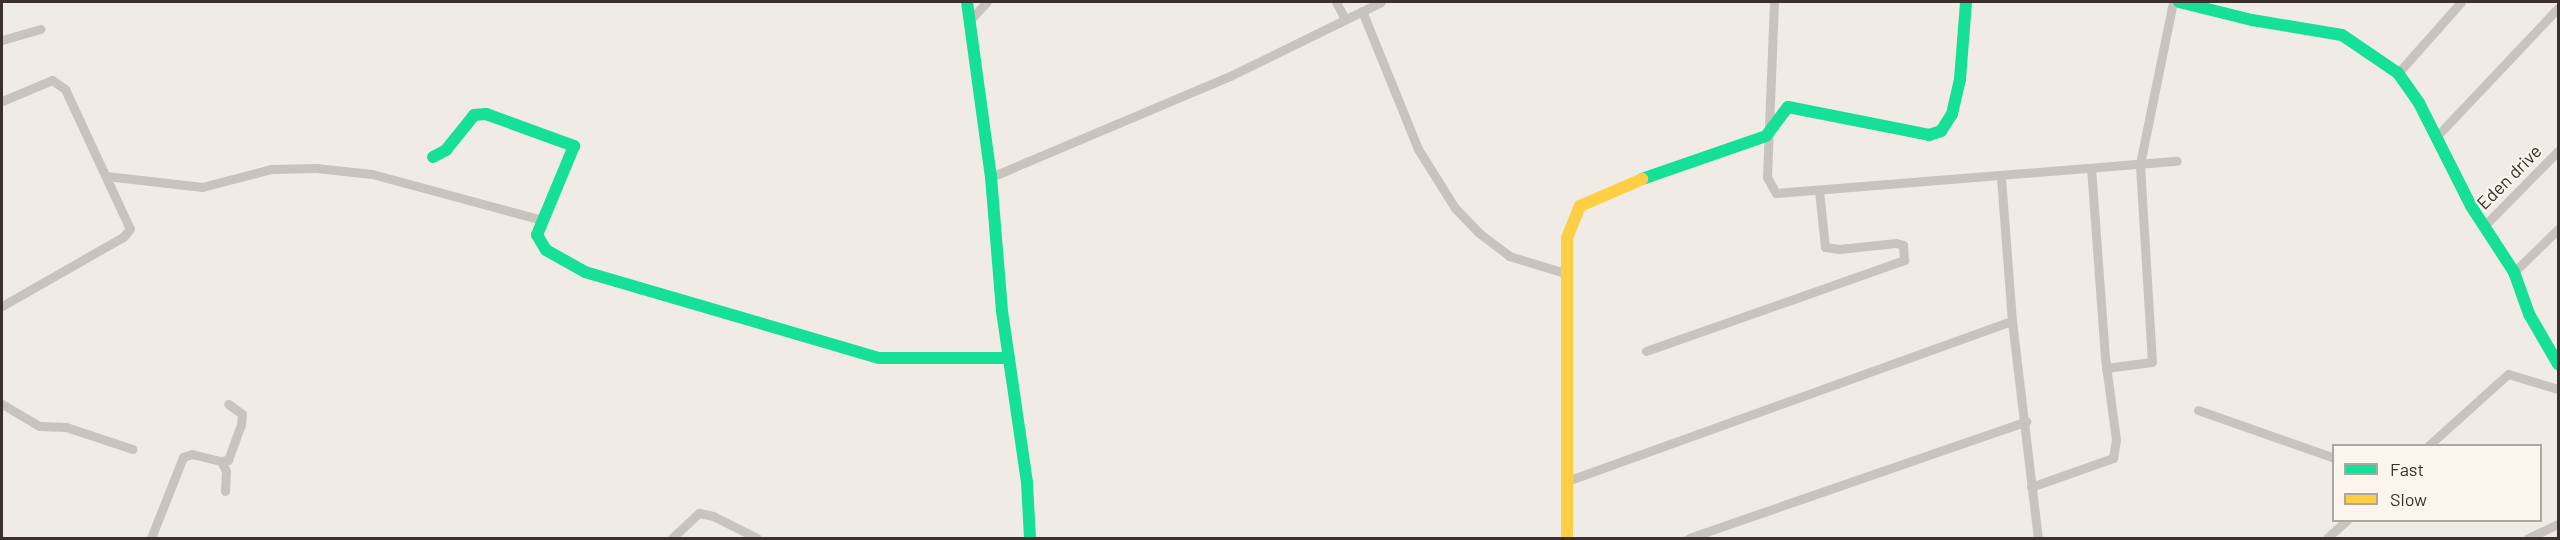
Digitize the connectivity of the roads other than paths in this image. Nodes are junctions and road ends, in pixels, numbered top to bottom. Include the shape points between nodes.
1 (967, 2) edge
2 (987, 2) edge
3 (1336, 2) edge
4 (1382, 2) edge
5 (1774, 2) edge
6 (1966, 2) edge
7 (2174, 2) edge
8 (2180, 2) edge
9 (2461, 2) edge
10 (2559, 8) edge
11 (1362, 11) junction
12 (1345, 19) junction
13 (969, 21) junction
14 (40, 30) dead end
15 (2, 40) edge
16 (2398, 73) junction
17 (2, 100) edge
18 (1766, 136) junction
19 (2436, 137) junction
20 (2559, 151) edge
21 (433, 157) dead end
22 (2177, 161) dead end
23 (2140, 164) junction
24 (2091, 169) junction
25 (106, 176) junction
26 (991, 177) junction
27 (2001, 178) junction
28 (1819, 191) junction
29 (542, 220) junction
30 (2484, 226) junction
31 (2559, 229) edge
32 (2514, 272) junction
33 (1565, 273) junction
34 (2, 306) edge
35 (2012, 321) junction
36 (1646, 351) dead end
37 (1010, 358) junction
38 (2559, 364) edge
39 (2106, 368) junction
40 (2559, 388) edge
41 (2, 404) edge
42 (228, 404) dead end
43 (2198, 410) dead end
44 (2026, 421) junction
45 (2430, 444) edge
46 (132, 449) dead end
47 (2332, 457) edge
48 (221, 461) junction
49 (1567, 481) junction
50 (2031, 487) junction
51 (225, 491) dead end
52 (2344, 522) edge
53 (2559, 524) edge
54 (151, 538) edge
55 (672, 538) edge
56 (757, 538) edge
57 (1030, 538) edge
58 (1567, 538) edge
59 (1689, 538) edge
60 (2038, 538) edge
61 (2327, 538) edge
62 (2528, 538) edge

1 - 13 street
2 - 13 street
3 - 12 street
4 - 11 street
5 - 18 street
6 - 18 street via 1960,79 1952,114 1941,131 1929,135 1788,106
7 - 23 street
8 - 16 street via 2252,20 2342,35
9 - 16 street
10 - 19 street
11 - 12 street
11 - 33 street via 1418,149 1455,208 1509,256
12 - 26 street via 1230,76
13 - 26 street
14 - 15 street
16 - 19 street
17 - 25 street via 52,80 65,89
18 - 28 street via 1767,177 1776,193
18 - 33 street via 1624,185 1580,206 1567,238
19 - 30 street
20 - 30 street, Eden drive
21 - 29 street via 446,150 474,115 486,114 574,146
22 - 23 street
23 - 24 street
23 - 39 street via 2152,362
24 - 27 street
24 - 39 street
25 - 29 street via 202,187 271,169 339,170 372,174
25 - 34 street via 130,228 123,237
26 - 37 street
27 - 28 street
27 - 35 street
28 - 36 street via 1825,247 1896,243 1903,245 1904,260
29 - 37 street via 537,235 546,250 585,272 840,348 893,359
30 - 32 street
31 - 32 street
32 - 38 street via 2529,314
33 - 49 street
35 - 44 street
35 - 49 street
37 - 57 street via 1027,483
39 - 50 street via 2116,440 2113,458
40 - 45 street via 2508,374
41 - 46 street via 39,426 66,427
42 - 48 street via 242,414 242,425 228,460
43 - 47 street
44 - 50 street
44 - 59 street
48 - 51 street via 226,471
48 - 54 street via 192,454 183,457
49 - 58 street
50 - 60 street
52 - 61 street
53 - 62 street
55 - 56 street via 699,513

